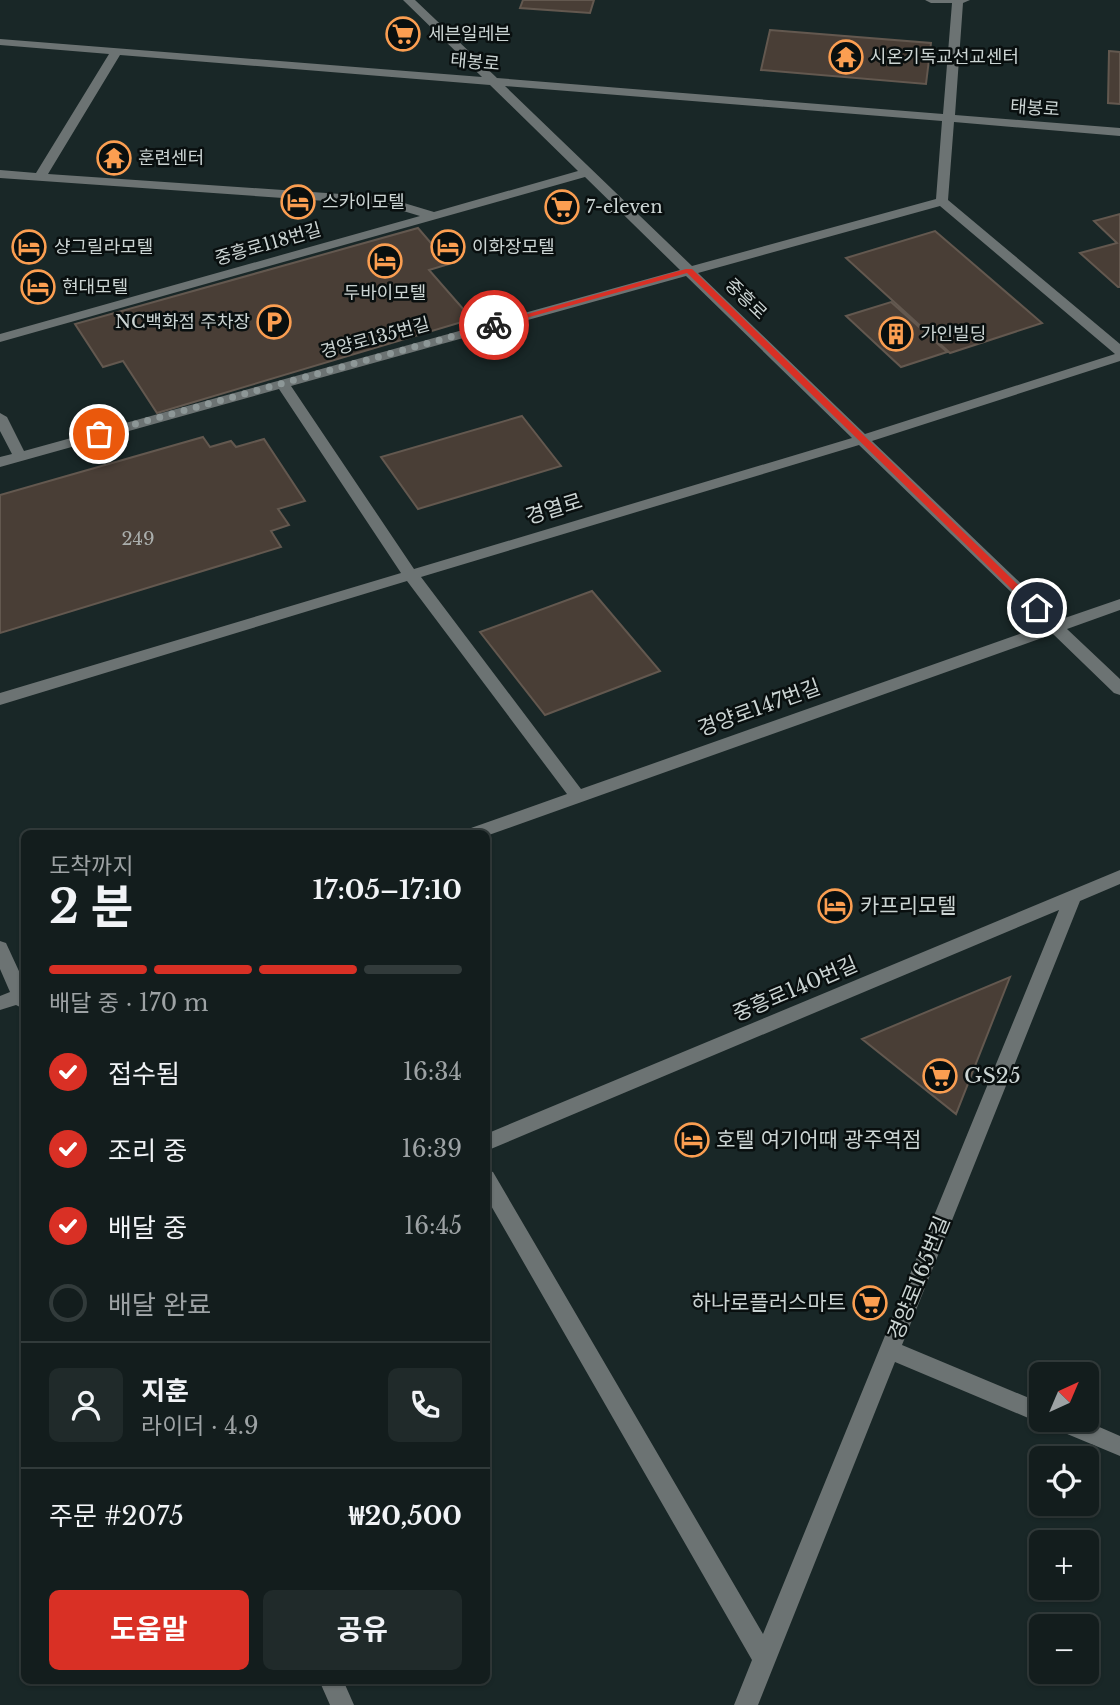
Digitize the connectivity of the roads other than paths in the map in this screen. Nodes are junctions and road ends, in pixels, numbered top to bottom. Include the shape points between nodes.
1 (409, 0) edge
2 (931, 0) edge
3 (961, 1) edge
4 (0, 42) edge
5 (117, 51) junction
6 (490, 81) junction
7 (948, 119) junction
8 (1120, 132) edge
9 (586, 173) junction
10 (0, 174) edge
11 (40, 176) junction
12 (942, 201) junction
13 (434, 216) junction
14 (689, 270) junction
15 (0, 338) edge
16 (1120, 351) edge
17 (1120, 357) edge
18 (282, 383) junction
19 (0, 416) edge
20 (863, 439) junction
21 (20, 456) junction
22 (0, 462) edge
23 (410, 574) junction
24 (1120, 604) edge
25 (1056, 627) junction
26 (1120, 688) edge
27 (0, 699) edge
28 (578, 797) junction
29 (485, 830) edge
30 (1120, 877) edge
31 (1073, 897) junction
32 (0, 948) edge
33 (21, 991) edge
34 (21, 998) edge
35 (0, 1003) edge
36 (490, 1141) edge
37 (490, 1185) edge
38 (890, 1350) junction
39 (1029, 1408) edge
40 (1087, 1432) edge
41 (1120, 1446) edge
42 (765, 1659) junction
43 (333, 1684) edge
44 (342, 1705) edge
45 (746, 1705) edge

1 - 6 street, 중흥로
2 - 3 street
3 - 7 street
4 - 5 street, 태봉로
5 - 6 street, 태봉로
5 - 11 street
6 - 7 street, 태봉로
6 - 9 street, 중흥로
7 - 8 street, 태봉로
7 - 12 street
9 - 13 street, 중흥로118번길
9 - 14 street, 중흥로
10 - 11 street
11 - 13 street via 384,201
12 - 14 street, 경양로135번길
12 - 16 street
13 - 15 street, 중흥로118번길
14 - 18 street, 경양로135번길
14 - 20 street, 중흥로
17 - 20 street, 경열로
18 - 21 street, 경양로135번길
18 - 23 street
19 - 21 street
20 - 23 street, 경열로
20 - 25 street, 중흥로
21 - 22 street, 경양로135번길
23 - 27 street, 경열로
23 - 28 street
24 - 25 street
25 - 26 street, 중흥로
25 - 28 street, 경양로147번길
28 - 29 street, 경양로147번길
30 - 31 street, 중흥로140번길
31 - 36 street, 중흥로140번길
31 - 38 street, 경양로165번길
32 - 33 street
34 - 35 street
37 - 42 street
38 - 39 street
38 - 42 street, 경양로165번길
40 - 41 street
42 - 45 street, 경양로165번길
43 - 44 street

